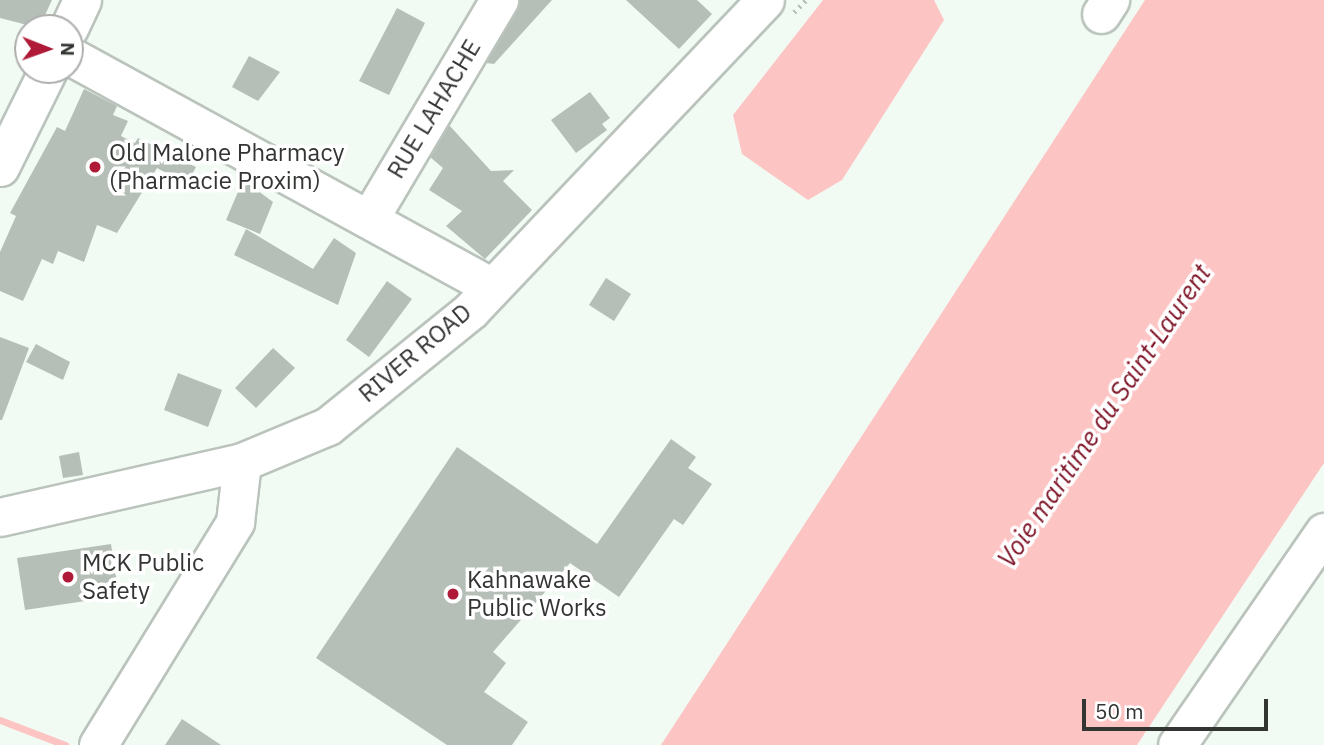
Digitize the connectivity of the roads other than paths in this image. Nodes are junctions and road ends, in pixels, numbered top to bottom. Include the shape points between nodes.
1 (499, 0) edge
2 (765, 0) edge
3 (84, 64) edge
4 (41, 84) edge
5 (0, 167) edge
6 (369, 219) junction
7 (489, 285) junction
8 (242, 462) junction
9 (0, 517) edge
10 (1324, 532) edge
11 (97, 745) edge
12 (1177, 745) edge

1 - 6 street, RUE LAHACHE
2 - 7 street, RIVER ROAD
3 - 6 street
4 - 5 street
6 - 7 street
7 - 8 street, RIVER ROAD via 471,310 328,426
8 - 9 street, RIVER ROAD
8 - 11 street via 235,522
10 - 12 street

